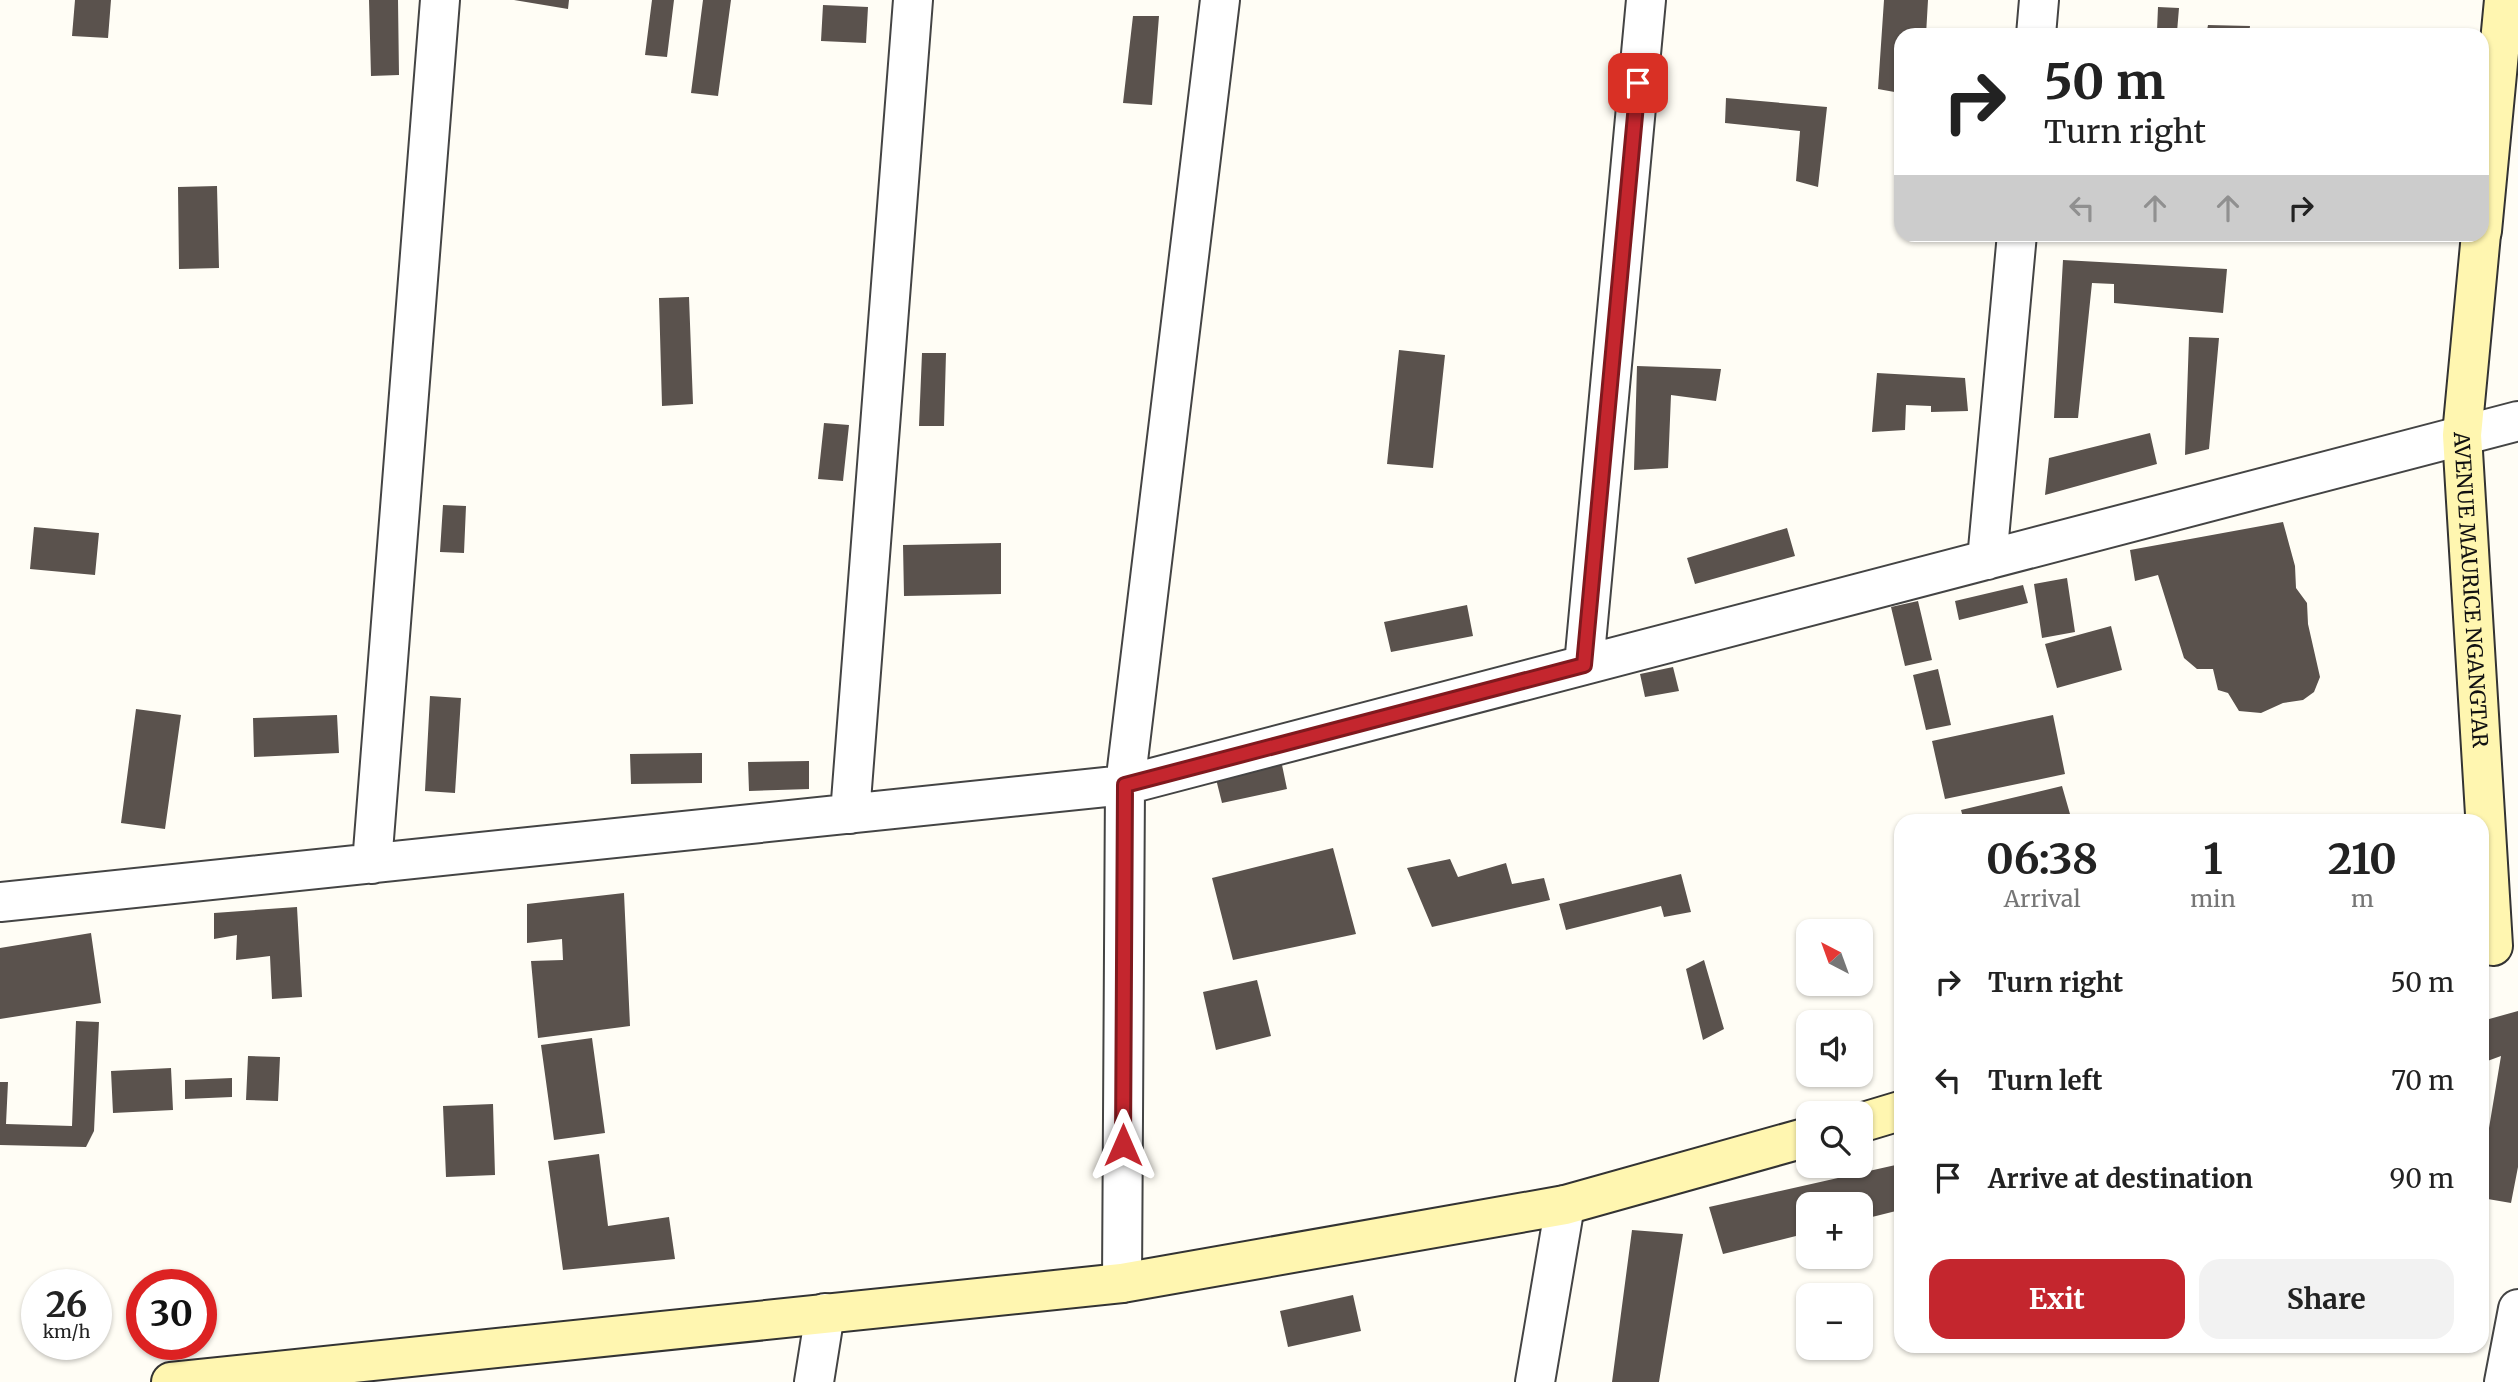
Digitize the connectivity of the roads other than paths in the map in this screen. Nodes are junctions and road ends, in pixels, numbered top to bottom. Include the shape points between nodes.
1 (440, 0) edge
2 (913, 0) edge
3 (1220, 0) edge
4 (1646, 0) edge
5 (2039, 0) edge
6 (2504, 0) edge
7 (2037, 28) edge
8 (2489, 152) edge
9 (2016, 242) edge
10 (2480, 242) edge
11 (2518, 421) edge
12 (2462, 435) junction
13 (1987, 559) junction
14 (1584, 665) junction
15 (1125, 785) junction
16 (850, 814) junction
17 (2489, 814) edge
18 (2489, 818) edge
19 (372, 864) junction
20 (0, 902) edge
21 (2498, 945) edge
22 (1894, 1113) edge
23 (1873, 1119) edge
24 (1796, 1140) edge
25 (1565, 1205) junction
26 (1122, 1283) junction
27 (2518, 1309) edge
28 (825, 1313) junction
29 (171, 1382) edge
30 (814, 1382) edge
31 (1535, 1382) edge
32 (2504, 1382) edge

1 - 19 street
2 - 16 street
3 - 15 street
4 - 14 street
5 - 7 street
6 - 8 street, AVENUE MAURICE NGANGTAR
9 - 13 street
10 - 12 street, AVENUE MAURICE NGANGTAR
11 - 12 street
12 - 13 street
12 - 17 street, AVENUE MAURICE NGANGTAR
13 - 14 street
14 - 15 street
15 - 16 street
15 - 26 street
16 - 19 street
18 - 21 street, AVENUE MAURICE NGANGTAR
19 - 20 street
22 - 23 street
24 - 25 street
25 - 26 street
25 - 31 street
26 - 28 street
27 - 32 street
28 - 29 street
28 - 30 street

